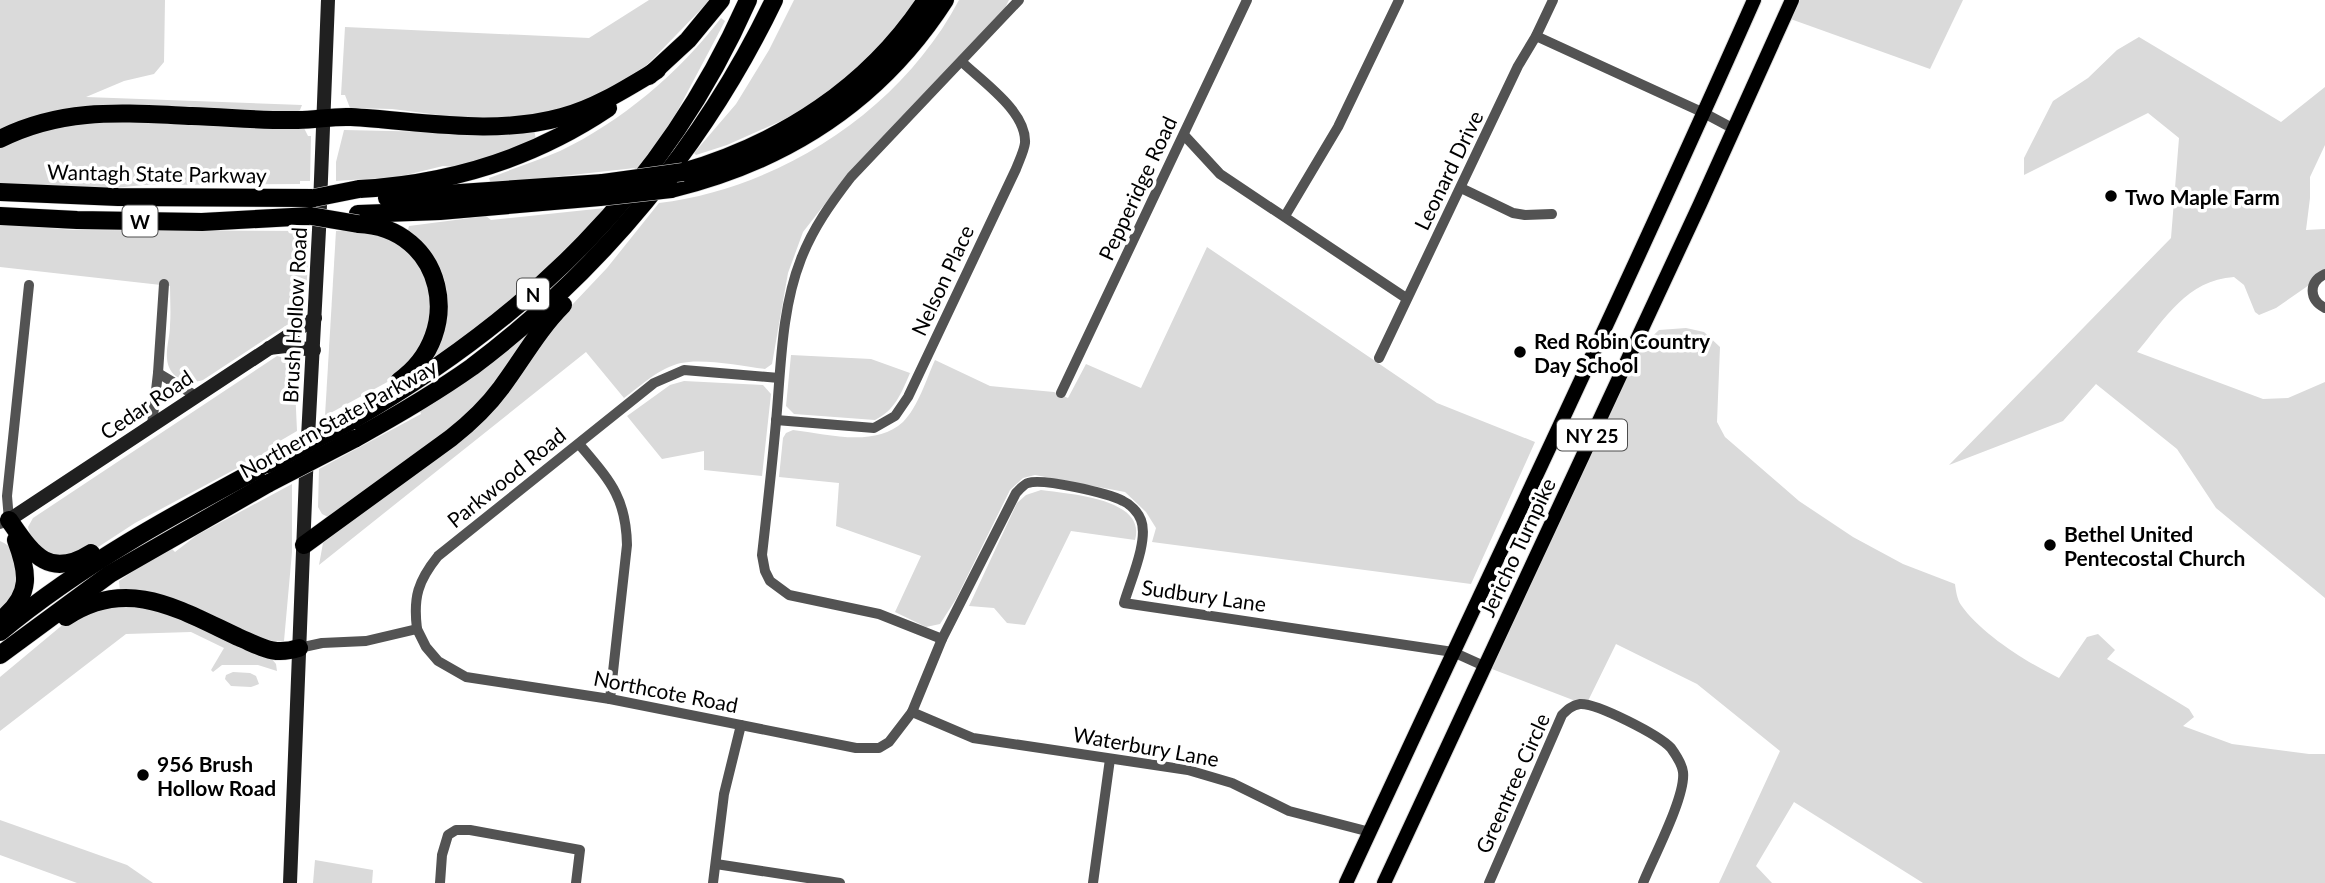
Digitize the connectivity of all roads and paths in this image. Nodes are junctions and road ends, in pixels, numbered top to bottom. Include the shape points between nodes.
1 (328, 0) edge
2 (721, 0) edge
3 (748, 0) edge
4 (774, 0) edge
5 (926, 0) edge
6 (945, 0) edge
7 (1019, 0) edge
8 (1247, 0) edge
9 (1399, 0) edge
10 (1553, 0) edge
11 (1754, 0) edge
12 (1792, 0) edge
13 (1536, 36) junction
14 (962, 62) junction
15 (657, 70) junction
16 (1704, 113) junction
17 (325, 118) junction
18 (1734, 129) junction
19 (1184, 135) junction
20 (0, 139) edge
21 (1461, 188) junction
22 (601, 190) junction
23 (0, 192) edge
24 (358, 206) junction
25 (1552, 214) dead end
26 (0, 216) edge
27 (1285, 216) junction
28 (604, 250) junction
29 (2325, 274) edge
30 (164, 284) dead end
31 (29, 285) dead end
32 (1406, 298) junction
33 (2325, 308) edge
34 (315, 318) junction
35 (268, 348) junction
36 (314, 350) junction
37 (1379, 358) dead end
38 (158, 373) junction
39 (779, 378) junction
40 (1061, 393) dead end
41 (196, 396) junction
42 (776, 420) junction
43 (351, 421) junction
44 (152, 425) junction
45 (579, 444) junction
46 (179, 512) junction
47 (4, 522) edge
48 (304, 545) junction
49 (0, 620) edge
50 (417, 629) junction
51 (942, 639) junction
52 (3, 645) edge
53 (299, 649) junction
54 (1453, 652) junction
55 (1484, 666) junction
56 (610, 699) junction
57 (912, 712) junction
58 (741, 725) junction
59 (1110, 759) junction
60 (1370, 832) junction
61 (716, 864) junction
62 (290, 883) edge
63 (440, 883) edge
64 (576, 883) edge
65 (713, 883) edge
66 (840, 883) edge
67 (1093, 883) edge
68 (1346, 883) edge
69 (1384, 883) edge
70 (1489, 883) edge
71 (1643, 883) edge

1 - 17 main road, Brush Hollow Road
2 - 15 highway
3 - 43 highway, Northern State Parkway / N via 681,123 599,229 500,322
4 - 28 highway, Northern State Parkway / N via 694,137
5 - 22 highway, bridge via 883,54 827,104 766,141 683,172
6 - 22 highway, bridge via 903,55 861,97 797,142 704,181 671,189
7 - 14 street
8 - 19 street, Pepperidge Road
9 - 27 street via 1338,127
10 - 13 street, Leonard Drive
11 - 16 main road, Jericho Turnpike / NY 25
12 - 18 main road, Jericho Turnpike / NY 25
13 - 16 street
13 - 21 street, Leonard Drive
14 - 39 street via 851,177 816,225 790,296
14 - 42 street, Nelson Place via 1018,116 1025,145 908,397 895,415 874,428
15 - 17 highway via 588,108 533,123 479,127
15 - 24 highway via 605,110 524,154
16 - 18 street
16 - 54 main road, Jericho Turnpike / NY 25
17 - 20 highway via 100,112 42,122
17 - 34 main road, Brush Hollow Road
18 - 55 main road, Jericho Turnpike / NY 25
19 - 27 street via 1220,174
19 - 40 street, Pepperidge Road
21 - 25 street via 1513,213
21 - 32 street, Leonard Drive
22 - 24 highway via 440,211
23 - 24 highway, Wantagh State Parkway / W, bridge via 314,198
24 - 26 highway, Wantagh State Parkway / W, bridge via 311,216 202,222
24 - 43 highway via 376,226 393,232 418,251 432,274 440,310 435,338 422,360
27 - 32 street
28 - 48 highway via 581,286 541,328 478,415
28 - 52 highway, Northern State Parkway / N, bridge via 550,303 470,368 414,405 110,574
29 - 33 street via 2315,281 2312,291 2315,301
30 - 38 street
31 - 47 street
32 - 37 street, Leonard Drive
34 - 35 main road, Cedar Road
34 - 36 main road, Brush Hollow Road
35 - 36 main road
35 - 41 main road, Cedar Road
36 - 48 main road, Brush Hollow Road
38 - 41 street
38 - 44 street
39 - 42 street
39 - 45 street, Parkwood Road via 675,372 654,383
41 - 44 main road, Cedar Road
42 - 51 street via 762,555 765,571 779,590 879,614
43 - 46 highway, Northern State Parkway / N, bridge
44 - 47 main road, Cedar Road
45 - 50 street, Parkwood Road via 439,556 420,582 414,605
45 - 56 street via 612,484 626,522
46 - 47 highway via 73,563 58,565 36,555
46 - 52 highway, Northern State Parkway / N via 53,591
47 - 49 highway via 26,577 18,602
48 - 53 main road, Brush Hollow Road
50 - 53 street
50 - 56 street, Northcote Road via 438,661 466,677
51 - 54 street, Sudbury Lane via 1016,493 1028,483 1046,482 1124,501 1141,520 1143,540 1124,603
51 - 57 street, Northcote Road
52 - 53 highway via 88,605 128,597 166,604 274,652
53 - 62 main road, Brush Hollow Road
54 - 55 street, Sudbury Lane
54 - 60 main road, Jericho Turnpike / NY 25
55 - 69 main road, Jericho Turnpike / NY 25
56 - 58 street, Northcote Road
57 - 58 street, Northcote Road via 889,742 870,750
57 - 59 street, Waterbury Lane via 973,738
58 - 61 street via 724,794
59 - 60 street, Waterbury Lane via 1216,777 1289,811
59 - 67 street
60 - 68 main road, Jericho Turnpike / NY 25
61 - 65 street
61 - 66 street
63 - 64 street via 448,835 456,830 580,850
70 - 71 street, Greentree Circle via 1562,715 1581,704 1599,707 1640,728 1671,748 1681,764 1683,788

